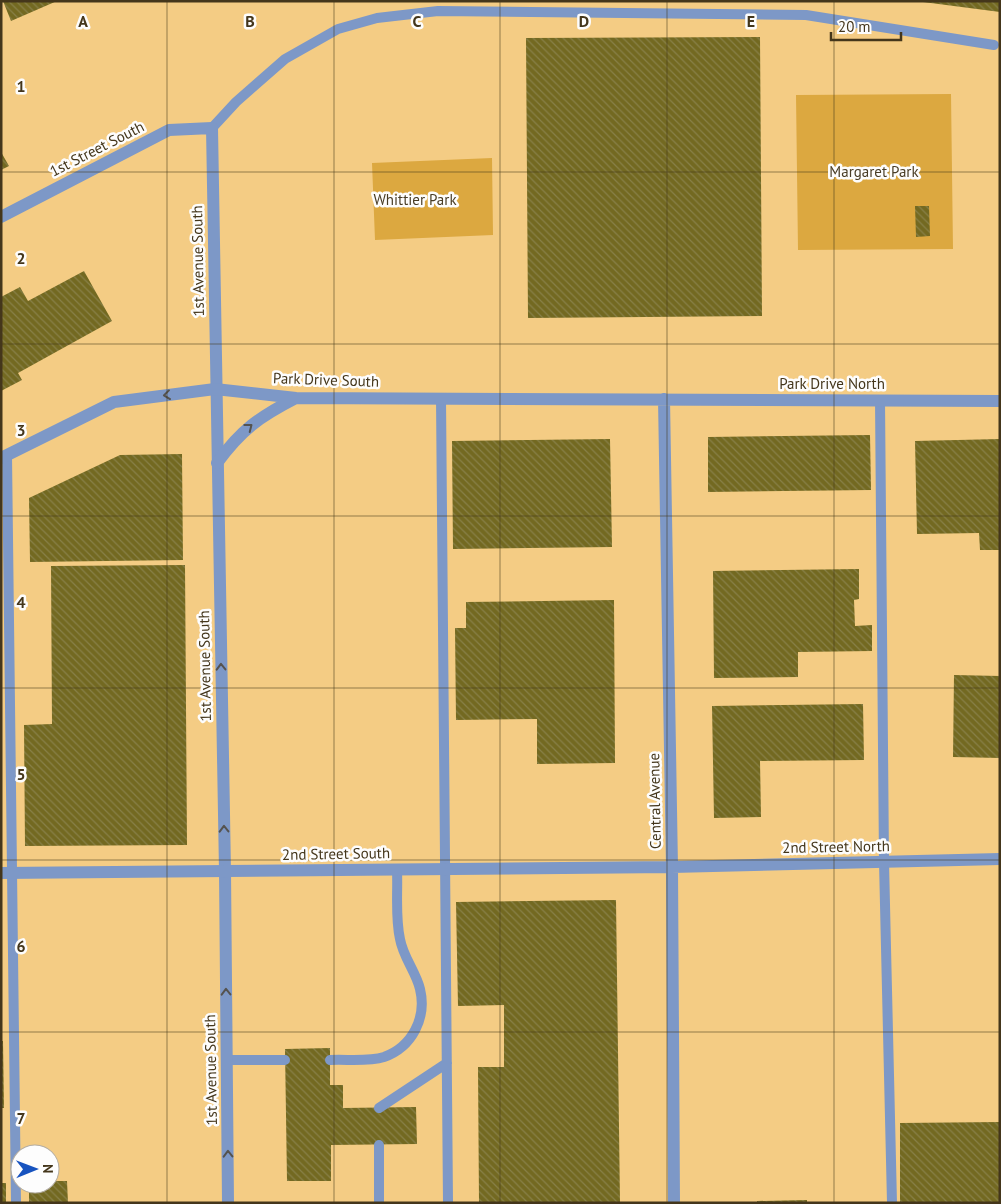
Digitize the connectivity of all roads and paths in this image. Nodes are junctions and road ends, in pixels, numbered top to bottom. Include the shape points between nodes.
1 (994, 45) dead end
2 (212, 128) junction
3 (1, 217) edge
4 (215, 389) junction
5 (296, 398) junction
6 (441, 398) junction
7 (664, 399) junction
8 (880, 400) junction
9 (1000, 401) edge
10 (4, 456) edge
11 (217, 463) junction
12 (1000, 859) edge
13 (884, 862) junction
14 (672, 867) junction
15 (397, 870) junction
16 (446, 870) junction
17 (225, 872) junction
18 (7, 873) edge
19 (227, 1060) junction
20 (285, 1060) dead end
21 (330, 1060) dead end
22 (447, 1063) junction
23 (379, 1108) dead end
24 (379, 1145) dead end
25 (16, 1203) edge
26 (228, 1203) edge
27 (379, 1203) edge
28 (448, 1203) edge
29 (674, 1203) edge
30 (892, 1203) edge

1 - 2 lane via 806,15 438,11 377,18 338,30 285,59
2 - 3 street, 1st Street South via 169,130
2 - 4 street, 1st Avenue South
4 - 5 street, Park Drive South
4 -> 10 street, Park Drive South via 114,402
4 - 11 street, 1st Avenue South
5 - 6 street, Park Drive South
11 -> 5 street via 248,426
6 - 7 street, Park Drive South
6 - 16 lane
7 - 8 street, Park Drive North
7 - 14 street, Central Avenue
8 - 9 street, Park Drive North
8 - 13 lane
10 - 18 lane
17 -> 11 street, 1st Avenue South
12 - 13 street, 2nd Street North
13 - 14 street, 2nd Street North
13 - 30 lane
14 - 16 street, 2nd Street South
14 - 29 street, Central Avenue
15 - 16 street, 2nd Street South
15 - 17 street, 2nd Street South
15 - 21 lane via 400,940 420,988 422,1001 418,1025 412,1038 382,1057
16 - 22 lane
17 - 18 street, 2nd Street South
19 -> 17 street, 1st Avenue South
18 - 25 lane
19 - 20 lane
26 -> 19 street, 1st Avenue South
22 - 23 lane
22 - 28 lane
24 - 27 lane

